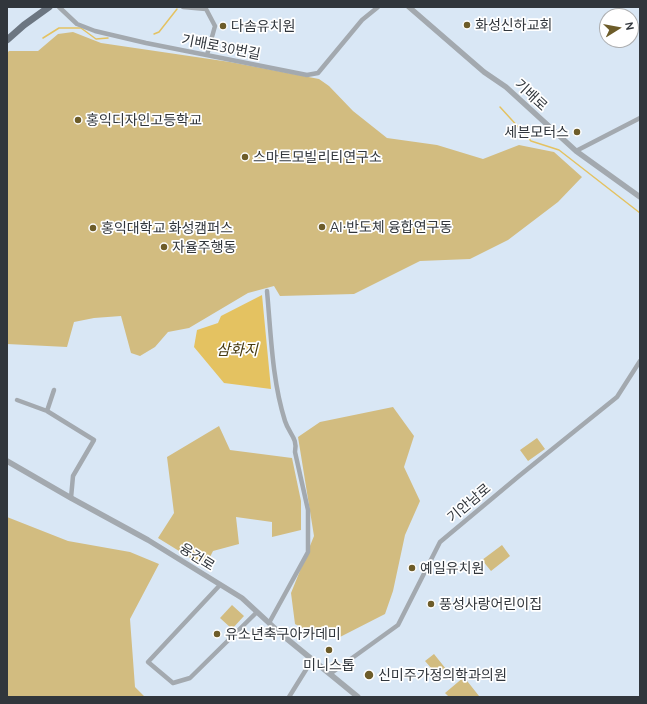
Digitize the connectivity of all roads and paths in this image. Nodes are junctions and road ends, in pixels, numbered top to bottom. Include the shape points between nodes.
1 (49, 7) edge
2 (59, 7) edge
3 (184, 7) edge
4 (378, 7) edge
5 (410, 7) edge
6 (7, 40) edge
7 (207, 55) junction
8 (640, 118) edge
9 (576, 151) junction
10 (640, 197) edge
11 (267, 291) dead end
12 (640, 361) edge
13 (54, 390) dead end
14 (17, 400) dead end
15 (46, 412) junction
16 (7, 461) edge
17 (71, 498) junction
18 (220, 585) junction
19 (257, 612) junction
20 (269, 623) junction
21 (312, 660) junction
22 (330, 674) junction
23 (289, 697) edge
24 (358, 697) edge

1 - 6 main road
2 - 7 street, 기배로30번길 via 77,24 95,31
3 - 7 street via 206,9 215,26
4 - 7 street, 기배로30번길 via 362,20 318,73 307,75
5 - 9 street, 기배로 via 484,72 506,87
8 - 9 street
9 - 10 street, 기배로
11 - 20 street via 277,387 286,423 297,444 295,452 308,510 308,552
12 - 22 street, 기안남로 via 617,397 440,542 398,625
13 - 15 street
14 - 15 street
15 - 17 street via 94,440 73,476
16 - 17 street, 융건로
17 - 18 street, 융건로 via 148,540
18 - 19 street, 융건로 via 242,598
18 - 19 street via 148,662 173,683 190,678
19 - 20 street, 융건로
20 - 21 street, 융건로
21 - 22 street, 융건로
21 - 23 street
22 - 24 street, 융건로

